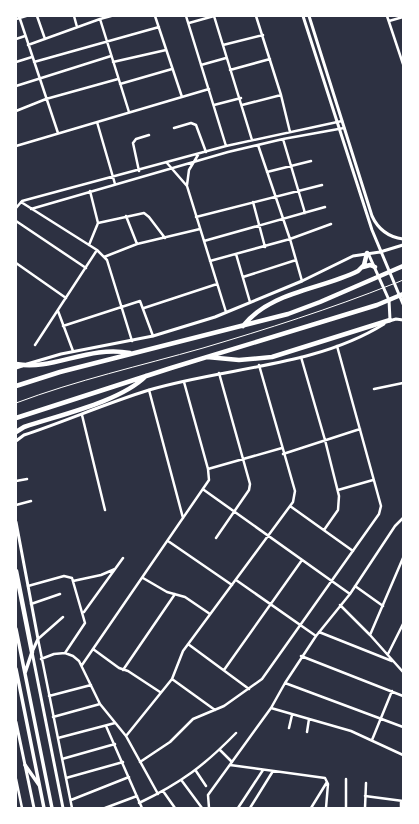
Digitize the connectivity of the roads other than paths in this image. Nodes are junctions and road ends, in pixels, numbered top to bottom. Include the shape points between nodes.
1 (26, 16) edge
2 (37, 16) edge
3 (74, 16) edge
4 (111, 16) edge
5 (155, 16) edge
6 (186, 16) edge
7 (214, 16) edge
8 (256, 16) edge
9 (303, 16) edge
10 (309, 16) edge
11 (387, 16) edge
12 (403, 17) edge
13 (18, 18) edge
14 (102, 18) edge
15 (389, 21) junction
16 (189, 24) junction
17 (77, 27) junction
18 (159, 28) junction
19 (263, 35) junction
20 (25, 36) junction
21 (16, 39) edge
22 (45, 39) junction
23 (107, 40) junction
24 (28, 45) junction
25 (223, 45) junction
26 (166, 50) junction
27 (111, 56) junction
28 (32, 57) junction
29 (226, 58) junction
30 (270, 59) junction
31 (16, 62) edge
32 (34, 62) junction
33 (113, 62) junction
34 (403, 64) edge
35 (201, 65) junction
36 (172, 69) junction
37 (230, 70) junction
38 (40, 79) junction
39 (119, 79) junction
40 (120, 84) junction
41 (16, 86) edge
42 (209, 89) junction
43 (281, 94) junction
44 (182, 96) junction
45 (241, 98) junction
46 (46, 99) junction
47 (214, 105) junction
48 (242, 105) junction
49 (16, 111) edge
50 (129, 112) junction
51 (97, 121) junction
52 (342, 121) junction
53 (337, 122) junction
54 (174, 128) dead end
55 (344, 128) junction
56 (339, 129) junction
57 (290, 132) junction
58 (58, 133) junction
59 (149, 135) dead end
60 (283, 139) junction
61 (252, 140) junction
62 (258, 144) junction
63 (16, 146) edge
64 (226, 146) junction
65 (206, 152) junction
66 (198, 154) junction
67 (311, 161) dead end
68 (167, 163) junction
69 (192, 163) junction
70 (291, 166) junction
71 (173, 168) junction
72 (139, 171) junction
73 (267, 172) junction
74 (113, 178) junction
75 (116, 184) junction
76 (322, 185) dead end
77 (187, 186) junction
78 (90, 191) junction
79 (299, 191) junction
80 (275, 196) junction
81 (21, 202) junction
82 (253, 202) junction
83 (325, 207) dead end
84 (16, 208) edge
85 (31, 208) junction
86 (305, 213) junction
87 (126, 216) junction
88 (196, 217) junction
89 (283, 219) junction
90 (16, 221) edge
91 (98, 223) junction
92 (331, 224) dead end
93 (259, 225) junction
94 (200, 229) junction
95 (165, 238) junction
96 (403, 238) edge
97 (290, 239) junction
98 (204, 241) junction
99 (137, 244) junction
100 (89, 245) junction
101 (403, 245) edge
102 (265, 247) junction
103 (97, 250) junction
104 (380, 252) junction
105 (368, 253) junction
106 (236, 254) junction
107 (104, 257) junction
108 (296, 260) junction
109 (210, 261) junction
110 (16, 264) edge
111 (403, 266) edge
112 (362, 267) junction
113 (375, 267) junction
114 (86, 268) junction
115 (243, 277) junction
116 (403, 280) edge
117 (302, 281) junction
118 (217, 284) junction
119 (403, 294) edge
120 (66, 298) junction
121 (250, 302) junction
122 (403, 304) edge
123 (122, 306) junction
124 (144, 308) junction
125 (58, 310) junction
126 (226, 312) junction
127 (390, 320) junction
128 (403, 320) edge
129 (63, 326) junction
130 (243, 326) junction
131 (153, 336) junction
132 (132, 341) junction
133 (35, 345) dead end
134 (337, 346) junction
135 (73, 351) junction
136 (132, 353) junction
137 (206, 357) junction
138 (301, 357) junction
139 (16, 364) edge
140 (259, 365) junction
141 (16, 368) edge
142 (219, 373) junction
143 (146, 376) junction
144 (184, 382) junction
145 (403, 383) edge
146 (16, 386) edge
147 (374, 389) dead end
148 (149, 390) junction
149 (16, 403) edge
150 (82, 415) junction
151 (16, 418) edge
152 (360, 429) junction
153 (16, 432) edge
154 (325, 440) junction
155 (16, 441) edge
156 (282, 448) junction
157 (283, 454) junction
158 (244, 460) junction
159 (208, 469) junction
160 (27, 479) dead end
161 (373, 480) junction
162 (16, 481) edge
163 (204, 490) junction
164 (338, 490) junction
165 (31, 501) dead end
166 (16, 505) edge
167 (290, 506) junction
168 (105, 510) dead end
169 (234, 511) junction
170 (403, 518) edge
171 (183, 519) junction
172 (16, 522) edge
173 (324, 530) junction
174 (268, 536) junction
175 (216, 538) dead end
176 (168, 541) junction
177 (353, 551) junction
178 (123, 558) dead end
179 (403, 558) edge
180 (302, 560) junction
181 (115, 569) junction
182 (16, 571) edge
183 (143, 578) junction
184 (236, 580) junction
185 (74, 581) junction
186 (333, 581) junction
187 (232, 585) junction
188 (28, 586) junction
189 (355, 586) junction
190 (60, 594) dead end
191 (175, 594) junction
192 (350, 594) junction
193 (31, 604) junction
194 (271, 604) junction
195 (340, 605) junction
196 (383, 606) junction
197 (83, 613) junction
198 (210, 614) junction
199 (63, 617) dead end
200 (403, 624) edge
201 (301, 625) junction
202 (16, 629) edge
203 (319, 632) junction
204 (370, 635) junction
205 (316, 636) junction
206 (38, 639) junction
207 (188, 644) junction
208 (93, 649) junction
209 (32, 652) junction
210 (65, 653) junction
211 (388, 654) junction
212 (302, 656) junction
213 (41, 659) junction
214 (392, 661) junction
215 (82, 665) junction
216 (16, 669) edge
217 (123, 670) junction
218 (224, 670) junction
219 (403, 672) edge
220 (25, 674) junction
221 (172, 679) junction
222 (285, 683) junction
223 (91, 685) junction
224 (249, 689) junction
225 (392, 691) junction
226 (160, 692) junction
227 (49, 696) junction
228 (403, 696) edge
229 (100, 704) junction
230 (271, 708) junction
231 (215, 710) junction
232 (292, 715) junction
233 (54, 717) junction
234 (381, 718) junction
235 (309, 719) junction
236 (16, 722) edge
237 (115, 723) junction
238 (106, 726) junction
239 (403, 727) edge
240 (289, 728) dead end
241 (307, 732) dead end
242 (236, 733) dead end
243 (126, 736) junction
244 (58, 738) junction
245 (372, 740) junction
246 (18, 741) edge
247 (115, 744) junction
248 (220, 750) junction
249 (403, 755) edge
250 (62, 759) junction
251 (123, 762) junction
252 (140, 762) junction
253 (231, 764) junction
254 (25, 765) junction
255 (263, 770) junction
256 (196, 771) junction
257 (273, 771) junction
258 (129, 777) junction
259 (66, 778) junction
260 (16, 779) edge
261 (346, 779) dead end
262 (182, 781) junction
263 (328, 782) junction
264 (366, 782) dead end
265 (206, 786) dead end
266 (40, 787) junction
267 (163, 791) junction
268 (158, 794) junction
269 (137, 796) junction
270 (365, 796) junction
271 (71, 800) junction
272 (402, 801) edge
273 (140, 803) junction
274 (201, 807) edge
275 (22, 808) edge
276 (34, 808) edge
277 (44, 808) edge
278 (52, 808) edge
279 (63, 808) edge
280 (72, 808) edge
281 (105, 808) edge
282 (142, 808) edge
283 (175, 808) edge
284 (209, 808) edge
285 (238, 808) edge
286 (250, 808) edge
287 (311, 808) edge
288 (326, 808) edge
289 (346, 808) edge
290 (365, 808) edge
291 (401, 808) edge

1 - 13 street
2 - 22 street
3 - 17 street
4 - 14 street
5 - 18 street
6 - 16 street
7 - 16 street
7 - 25 street
8 - 19 street
9 - 53 street
10 - 52 street
11 - 15 street
12 - 15 street
13 - 20 street
14 - 17 street
14 - 23 street
15 - 34 street
16 - 35 street
17 - 22 street
18 - 23 street
18 - 26 street
19 - 25 street
19 - 30 street
20 - 21 street
20 - 24 street
22 - 24 street
23 - 27 street
23 - 32 street
24 - 28 street
25 - 29 street
26 - 33 street
26 - 36 street
27 - 33 street
27 - 38 street
28 - 31 street
28 - 32 street
29 - 35 street
29 - 37 street
30 - 37 street
30 - 43 street
32 - 38 street
33 - 39 street
35 - 42 street
36 - 40 street
36 - 44 street
37 - 45 street
38 - 41 street
38 - 46 street
39 - 40 street
39 - 46 street
40 - 50 street
42 - 44 street
42 - 47 street
43 - 48 street
43 - 57 street
44 - 50 street
45 - 47 street
45 - 48 street
46 - 49 street
46 - 58 street
47 - 64 street
48 - 61 street
50 - 51 street
51 - 58 street
51 - 74 street
52 - 53 street
52 - 55 street
53 - 56 street
53 - 57 street
54 - 65 street via 191,123 196,125
55 - 56 street
55 - 96 street via 374,221 389,235
56 - 60 street
56 - 104 street
57 - 61 street
58 - 63 street
59 - 72 street via 132,143
60 - 62 street
60 - 70 street
61 - 64 street
62 - 69 street
62 - 73 street
64 - 65 street
65 - 66 street
66 - 68 street
66 - 69 street
67 - 70 street
68 - 71 street
68 - 72 street
69 - 71 street
69 - 77 street
70 - 73 street
70 - 79 street
71 - 75 street
71 - 77 street
72 - 74 street
73 - 80 street
74 - 75 street
74 - 81 street
75 - 78 street
76 - 79 street
77 - 88 street
78 - 85 street
78 - 91 street
79 - 80 street
79 - 86 street
80 - 82 street
80 - 89 street
81 - 84 street
81 - 85 street
82 - 88 street
82 - 93 street
83 - 86 street
85 - 100 street
86 - 89 street
87 - 91 street
87 - 95 street via 147,214
87 - 99 street
88 - 94 street
89 - 93 street
89 - 97 street
90 - 114 street
91 - 100 street
92 - 97 street
93 - 98 street
93 - 102 street
94 - 95 street
94 - 98 street
95 - 99 street
97 - 102 street
97 - 108 street
98 - 109 street
99 - 107 street
100 - 103 street
101 - 104 street
102 - 106 street
103 - 107 street
103 - 114 street
104 - 105 street
104 - 122 street
105 - 112 highway
105 - 113 street
105 - 117 street via 353,256
106 - 109 street
106 - 115 street
107 - 123 street
108 - 115 street
108 - 117 street
109 - 118 street
110 - 120 street
111 - 130 highway via 304,308
112 - 113 highway
112 - 130 highway via 355,273 274,301 257,312
113 - 127 street via 389,300
114 - 120 street
115 - 121 street
116 - 149 lane via 334,308
117 - 121 street
118 - 124 street
118 - 126 street
119 - 137 highway via 377,305
120 - 125 street
121 - 126 street
123 - 124 street via 140,301
123 - 129 street
123 - 132 street
124 - 131 street
125 - 129 street
125 - 133 street
126 - 131 street
127 - 128 street
127 - 134 street via 364,335
127 - 137 highway via 272,357 239,360
129 - 135 street
130 - 136 highway
131 - 132 street
132 - 135 street
134 - 138 street
134 - 152 street
135 - 141 street
136 - 139 highway via 92,352 37,365
136 - 146 highway
137 - 143 highway
138 - 140 street
138 - 154 street
140 - 142 street
140 - 156 street
142 - 144 street
142 - 158 street
143 - 151 highway
143 - 153 highway via 134,387 115,396
144 - 148 street
144 - 159 street
145 - 147 street
148 - 150 street
148 - 171 street
150 - 155 street via 24,435
150 - 168 street
152 - 154 street
152 - 161 street
154 - 157 street
154 - 164 street
156 - 157 street
156 - 158 street
157 - 167 street via 295,491
158 - 159 street
158 - 169 street via 250,487
159 - 163 street via 209,480
160 - 162 street
161 - 164 street
161 - 177 street via 380,510
163 - 169 street
163 - 171 street
164 - 173 street via 338,510
165 - 166 street
167 - 173 street
167 - 174 street
169 - 174 street
169 - 175 street
170 - 189 street
171 - 176 street
172 - 188 street
173 - 177 street
174 - 180 street
174 - 184 street
176 - 183 street
176 - 187 street
177 - 186 street
178 - 181 street
179 - 196 street
180 - 186 street
180 - 194 street
181 - 185 street via 102,575
181 - 197 street
182 - 209 highway
183 - 191 street
183 - 208 street
184 - 187 street
184 - 194 street
185 - 188 street via 70,576 64,576
185 - 197 street
186 - 192 street
186 - 201 street
187 - 198 street
188 - 193 street
189 - 192 street
189 - 196 street
190 - 193 street
191 - 198 street via 185,597
191 - 217 street
192 - 195 street
193 - 206 street
194 - 201 street
194 - 218 street
195 - 203 street
195 - 204 street
196 - 204 street
197 - 210 street via 84,626
198 - 207 street
199 - 206 street
200 - 211 street
201 - 205 street
201 - 224 street via 271,668
202 - 220 main road
203 - 205 street
203 - 214 street
204 - 211 street
205 - 212 street
206 - 209 street
206 - 213 street
207 - 218 street
207 - 221 street via 180,656
208 - 215 street
208 - 217 street
209 - 220 main road
209 - 279 street
210 - 213 street
210 - 215 street via 77,658
211 - 214 street
212 - 222 street
212 - 225 street
213 - 227 street
214 - 219 street
215 - 223 street
216 - 266 main road
217 - 226 street
218 - 224 street
220 - 278 main road
221 - 226 street
221 - 231 street
222 - 230 street
222 - 234 street
223 - 227 street
223 - 229 street
224 - 231 street
225 - 228 street
225 - 234 street
226 - 243 street
227 - 233 street
229 - 233 street
229 - 237 street
230 - 232 street
230 - 253 street
231 - 252 street via 193,719 170,742
232 - 235 street
232 - 240 street
233 - 244 street
234 - 239 street
234 - 245 street
235 - 241 street
235 - 245 street via 341,727
236 - 246 street
237 - 238 street
237 - 243 street
238 - 244 street
238 - 247 street
242 - 248 street
243 - 252 street
244 - 250 street
245 - 249 street
246 - 254 street
247 - 250 street
247 - 251 street
248 - 253 street
248 - 256 street
250 - 259 street
251 - 258 street
251 - 259 street
252 - 268 street
253 - 255 street
253 - 284 street via 208,795
254 - 266 main road
254 - 276 street
255 - 257 street
255 - 285 street
256 - 262 street
256 - 265 street
257 - 263 street via 323,777
257 - 286 street
258 - 269 street
258 - 271 street
259 - 271 street
260 - 275 street
261 - 289 street
262 - 267 street
262 - 274 street
263 - 287 street
263 - 288 street
264 - 270 street
266 - 277 main road
267 - 268 street
267 - 283 street
268 - 273 street
269 - 273 street
269 - 281 street
270 - 272 street
270 - 290 street
271 - 280 street
272 - 291 street
273 - 282 street

